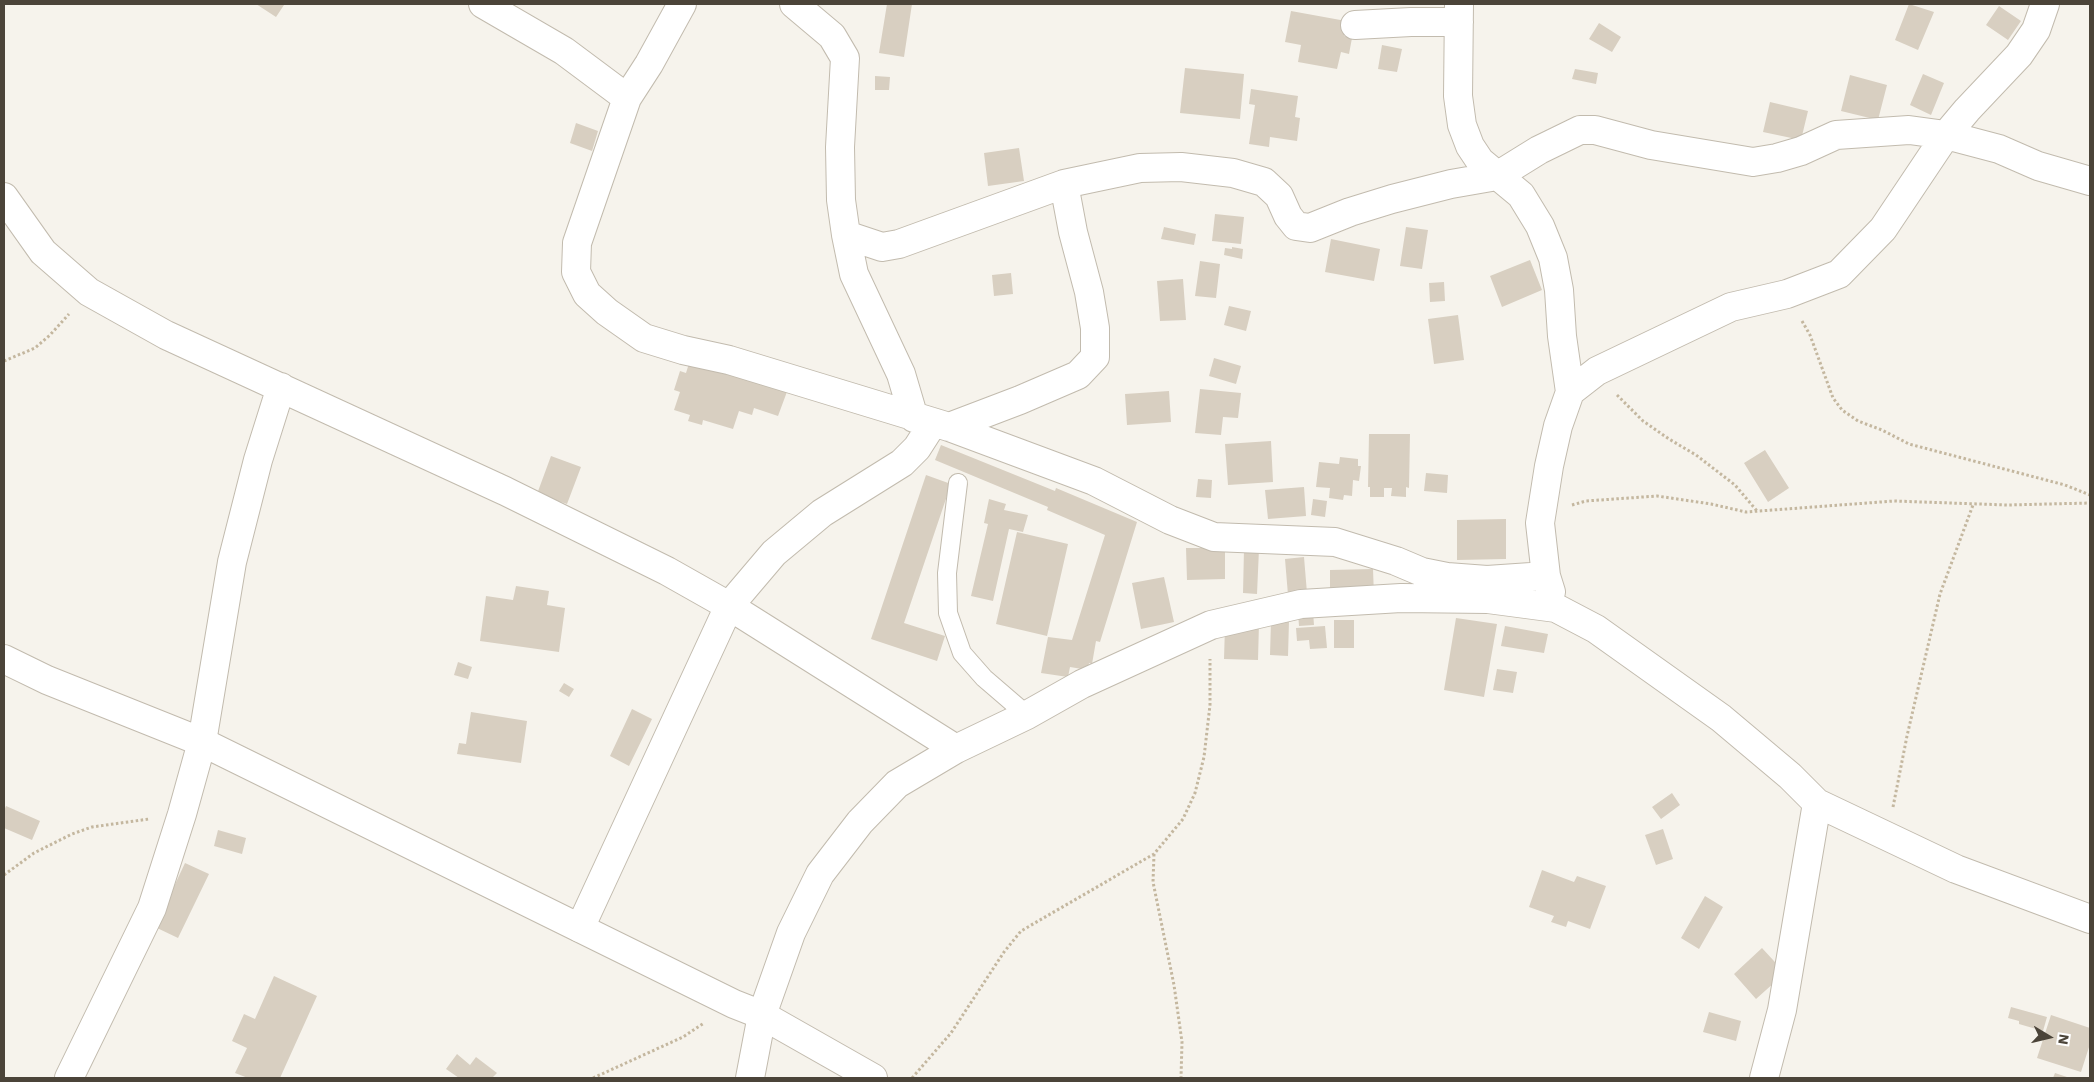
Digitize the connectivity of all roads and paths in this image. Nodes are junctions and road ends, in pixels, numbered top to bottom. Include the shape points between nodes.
1 (484, 4) edge
2 (682, 4) edge
3 (794, 4) edge
4 (2045, 4) edge
5 (1459, 13) edge
6 (1355, 24) dead end
7 (627, 98) junction
8 (1946, 135) junction
9 (1497, 176) junction
10 (2090, 181) edge
11 (1064, 184) junction
12 (4, 197) edge
13 (846, 235) junction
14 (89, 292) junction
15 (1787, 294) junction
16 (4, 361) edge
17 (1597, 371) junction
18 (281, 387) junction
19 (1570, 392) junction
20 (932, 423) junction
21 (958, 483) dead end
22 (2090, 495) edge
23 (2090, 503) edge
24 (1974, 505) junction
25 (1758, 512) junction
26 (1540, 523) junction
27 (1546, 576) junction
28 (729, 606) junction
29 (1556, 608) junction
30 (1211, 625) junction
31 (4, 659) edge
32 (1027, 715) junction
33 (202, 742) junction
34 (956, 749) junction
35 (1817, 803) junction
36 (182, 814) junction
37 (1889, 837) junction
38 (1154, 854) junction
39 (4, 875) edge
40 (2090, 919) edge
41 (580, 928) junction
42 (734, 1004) junction
43 (762, 1015) junction
44 (69, 1078) edge
45 (593, 1078) edge
46 (750, 1078) edge
47 (873, 1078) edge
48 (912, 1078) edge
49 (1181, 1078) edge
50 (1764, 1078) edge

1 - 7 street via 564,51
2 - 7 street
3 - 13 street via 832,36 845,58 840,148 841,200
4 - 8 street via 2036,30 2019,55
5 - 6 street via 1411,22
5 - 9 street via 1458,96 1462,125 1480,161
7 - 20 street via 577,243 576,272 587,294 644,338 729,360
8 - 9 street via 1909,130 1836,135 1801,151 1753,162 1651,145 1595,130 1580,130
8 - 10 street via 1999,149 2038,166
8 - 15 street via 1896,210 1862,253 1839,274
9 - 11 street via 1392,199 1310,228 1296,226 1279,196 1264,182 1233,173 1181,166 1140,168
9 - 19 street via 1521,195 1540,226 1553,258
11 - 13 street via 899,244 882,247
11 - 20 street via 1072,232 1089,292 1095,328 1095,357 1078,375 1020,400
12 - 14 street via 43,252
13 - 20 street via 854,274 901,374
14 - 16 path via 34,348
14 - 18 street via 166,335
15 - 17 street via 1731,307
15 - 22 path via 1810,335 1833,398 1842,410 1858,421 1909,444 2065,485
17 - 19 street
17 - 25 path via 1643,421 1735,485
18 - 28 street via 505,490 667,571
18 - 33 street via 232,562
19 - 26 street via 1558,426
20 - 27 street via 1094,481 1170,520 1214,537 1335,542 1372,552 1422,572 1447,577 1487,580
20 - 28 street via 917,448 902,462 822,513 774,553
21 - 32 lane via 947,574 948,613 962,653 984,678
23 - 24 path
24 - 25 path via 1894,501
24 - 37 path via 1940,594 1907,736
25 - 26 path via 1657,496 1615,498 1586,501 1552,511
26 - 27 street
27 - 29 street
28 - 34 street
28 - 41 street
29 - 30 street via 1488,600 1401,598 1301,604
29 - 35 street via 1596,629 1721,718
30 - 32 street via 1082,684
30 - 38 path via 1210,706 1204,757 1195,793 1183,819
31 - 33 street via 47,680
32 - 34 street
33 - 36 street
33 - 41 street
34 - 43 street via 897,784 860,822 820,874 791,933
35 - 37 street
35 - 50 street via 1782,1010
36 - 39 path via 92,827 34,853
36 - 44 street via 152,908
37 - 40 street via 1956,869
38 - 48 path via 1021,931 951,1033
38 - 49 path via 1153,882 1182,1042
41 - 42 street
42 - 43 street
42 - 45 path via 683,1038
43 - 46 street
43 - 47 street

